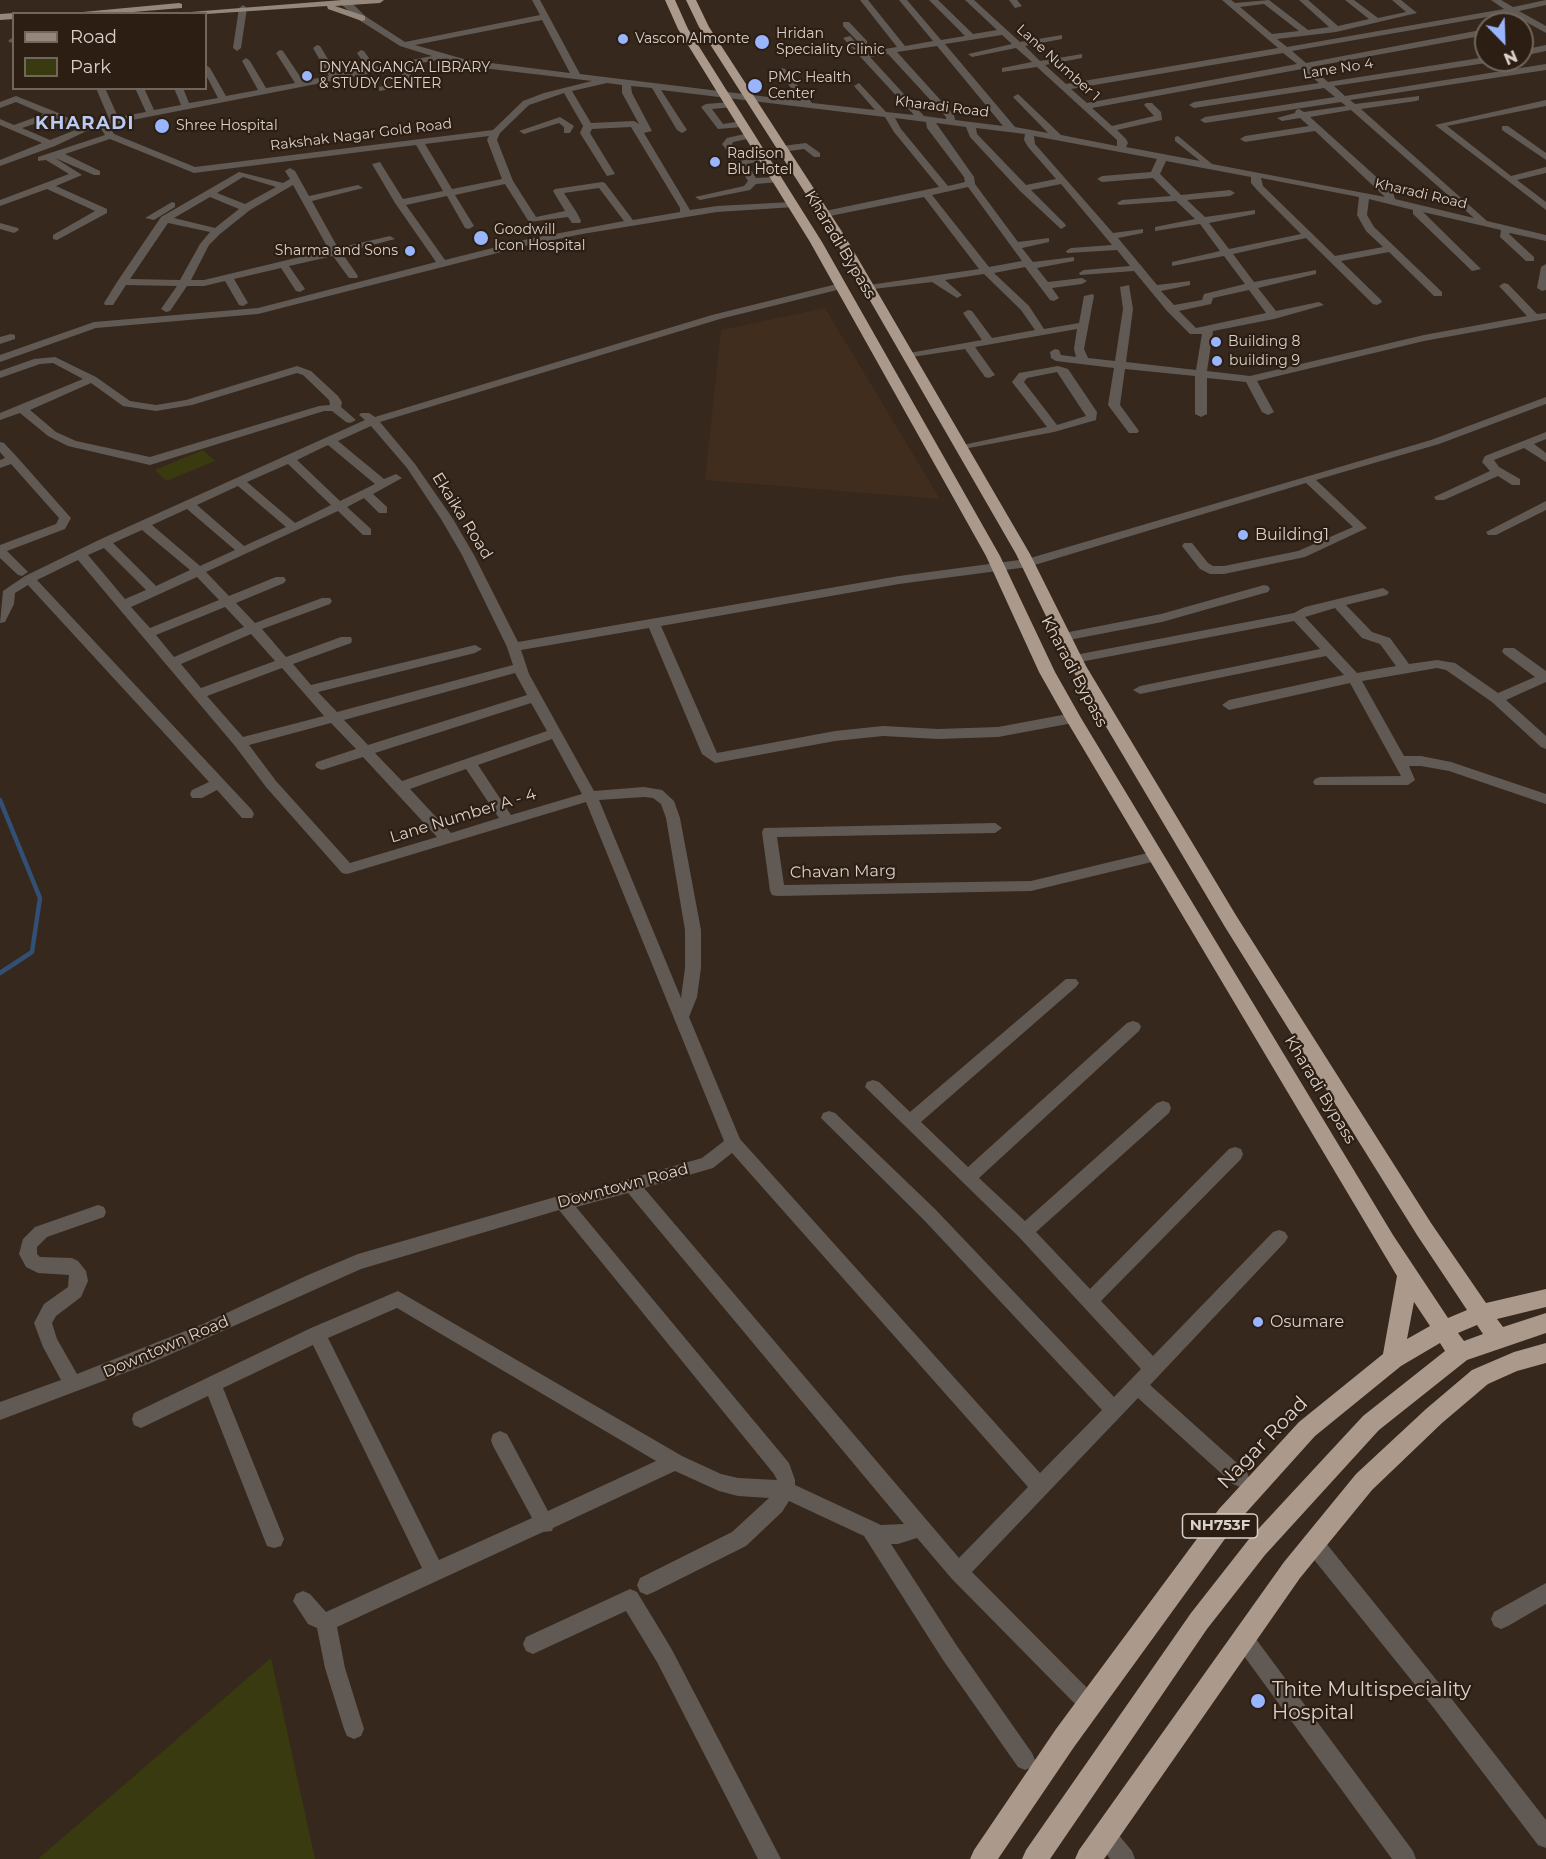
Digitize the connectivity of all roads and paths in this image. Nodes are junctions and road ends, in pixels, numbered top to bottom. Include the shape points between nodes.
1 (271, 0) edge
2 (381, 0) edge
3 (537, 0) edge
4 (670, 0) edge
5 (691, 0) edge
6 (864, 0) edge
7 (903, 0) edge
8 (933, 0) edge
9 (969, 0) edge
10 (1265, 0) edge
11 (1303, 0) edge
12 (1349, 0) edge
13 (1396, 0) edge
14 (1495, 0) edge
15 (373, 1) edge
16 (345, 2) edge
17 (1546, 2) edge
18 (297, 3) edge
19 (1230, 3) edge
20 (324, 5) junction
21 (243, 8) junction
22 (1511, 10) junction
23 (94, 12) edge
24 (186, 12) edge
25 (1515, 12) edge
26 (545, 17) junction
27 (362, 18) junction
28 (1377, 21) junction
29 (846, 24) dead end
30 (1336, 28) junction
31 (1004, 32) junction
32 (1305, 32) junction
33 (1474, 34) edge
34 (1059, 37) dead end
35 (1270, 37) junction
36 (847, 38) dead end
37 (971, 38) junction
38 (938, 43) junction
39 (403, 44) junction
40 (1018, 45) junction
41 (237, 48) dead end
42 (317, 48) dead end
43 (902, 48) junction
44 (890, 50) junction
45 (1285, 50) junction
46 (280, 53) dead end
47 (362, 53) dead end
48 (869, 54) junction
49 (972, 54) dead end
50 (1079, 56) dead end
51 (442, 57) junction
52 (1234, 57) junction
53 (246, 61) dead end
54 (1474, 62) edge
55 (1039, 63) junction
56 (401, 65) junction
57 (1305, 66) junction
58 (1546, 67) edge
59 (1005, 69) dead end
60 (207, 70) edge
61 (373, 70) junction
62 (782, 71) dead end
63 (576, 75) junction
64 (1258, 75) junction
65 (1546, 77) edge
66 (335, 78) junction
67 (605, 79) junction
68 (626, 81) junction
69 (300, 84) junction
70 (1326, 84) junction
71 (654, 85) junction
72 (859, 86) dead end
73 (1065, 87) junction
74 (382, 89) dead end
75 (101, 90) edge
76 (140, 90) edge
77 (179, 90) edge
78 (567, 90) junction
79 (263, 91) junction
80 (1277, 92) junction
81 (627, 93) junction
82 (661, 93) junction
83 (24, 94) dead end
84 (747, 96) junction
85 (1018, 97) dead end
86 (1342, 98) junction
87 (223, 99) junction
88 (726, 99) junction
89 (1546, 103) edge
90 (0, 105) edge
91 (809, 105) junction
92 (1149, 105) dead end
93 (1194, 105) dead end
94 (186, 106) junction
95 (1087, 106) junction
96 (1293, 106) junction
97 (1354, 108) junction
98 (518, 110) junction
99 (151, 113) junction
100 (53, 114) junction
101 (886, 114) junction
102 (1304, 116) junction
103 (919, 118) junction
104 (930, 119) junction
105 (115, 121) junction
106 (0, 122) edge
107 (950, 122) junction
108 (543, 124) junction
109 (970, 124) junction
110 (588, 126) junction
111 (14, 128) junction
112 (1317, 128) junction
113 (1505, 128) dead end
114 (681, 129) dead end
115 (1011, 129) junction
116 (1111, 129) junction
117 (745, 130) junction
118 (524, 131) dead end
119 (567, 131) dead end
120 (108, 132) junction
121 (496, 132) junction
122 (1030, 132) junction
123 (648, 134) dead end
124 (1057, 136) junction
125 (1178, 139) dead end
126 (1245, 139) dead end
127 (419, 142) junction
128 (1121, 148) junction
129 (782, 149) junction
130 (52, 151) junction
131 (734, 154) dead end
132 (817, 155) dead end
133 (1163, 156) junction
134 (1546, 157) edge
135 (293, 158) junction
136 (763, 158) junction
137 (377, 164) dead end
138 (1210, 165) junction
139 (1, 168) edge
140 (213, 168) junction
141 (1546, 170) edge
142 (97, 173) dead end
143 (610, 174) dead end
144 (1256, 174) junction
145 (1155, 175) junction
146 (1102, 179) dead end
147 (1509, 179) junction
148 (294, 180) junction
149 (776, 180) junction
150 (1064, 180) junction
151 (508, 181) junction
152 (753, 181) junction
153 (970, 184) junction
154 (47, 186) junction
155 (284, 186) junction
156 (358, 188) dead end
157 (946, 189) junction
158 (1023, 189) junction
159 (449, 192) junction
160 (210, 193) junction
161 (926, 193) junction
162 (1230, 194) dead end
163 (1364, 195) junction
164 (700, 197) dead end
165 (1179, 198) junction
166 (307, 199) junction
167 (1390, 200) junction
168 (0, 203) edge
169 (400, 203) junction
170 (1122, 203) dead end
171 (1419, 207) junction
172 (1546, 207) edge
173 (246, 208) junction
174 (796, 211) junction
175 (1251, 212) dead end
176 (572, 213) junction
177 (685, 214) junction
178 (825, 214) junction
179 (150, 218) dead end
180 (165, 219) junction
181 (1203, 221) junction
182 (630, 223) junction
183 (1483, 223) junction
184 (1061, 225) dead end
185 (0, 226) edge
186 (469, 226) dead end
187 (1159, 229) dead end
188 (1507, 229) junction
189 (14, 230) dead end
190 (217, 231) junction
191 (582, 231) junction
192 (1139, 231) dead end
193 (1308, 235) junction
194 (1111, 236) junction
195 (57, 237) dead end
196 (1546, 238) edge
197 (390, 239) dead end
198 (1045, 240) dead end
199 (1016, 246) junction
200 (1120, 247) junction
201 (1391, 249) junction
202 (335, 251) junction
203 (1226, 252) junction
204 (1333, 259) junction
205 (1530, 259) dead end
206 (283, 264) junction
207 (442, 264) junction
208 (1029, 264) junction
209 (1176, 264) dead end
210 (1546, 267) edge
211 (1136, 268) junction
212 (1476, 269) dead end
213 (986, 271) junction
214 (1312, 272) dead end
215 (353, 276) dead end
216 (228, 278) junction
217 (932, 278) junction
218 (122, 282) junction
219 (839, 283) junction
220 (1186, 283) dead end
221 (183, 284) junction
222 (1046, 286) junction
223 (1504, 286) dead end
224 (1125, 287) dead end
225 (1253, 287) junction
226 (869, 288) junction
227 (300, 289) dead end
228 (1154, 289) junction
229 (1545, 289) edge
230 (1438, 294) dead end
231 (957, 295) dead end
232 (1089, 296) dead end
233 (1054, 298) dead end
234 (1377, 302) dead end
235 (109, 303) dead end
236 (243, 303) dead end
237 (1319, 305) dead end
238 (166, 309) dead end
239 (1171, 309) junction
240 (968, 313) dead end
241 (1274, 316) junction
242 (1541, 317) edge
243 (1083, 325) junction
244 (1208, 329) junction
245 (1041, 332) junction
246 (989, 342) junction
247 (968, 345) junction
248 (1055, 352) dead end
249 (909, 356) junction
250 (0, 359) edge
251 (1083, 361) junction
252 (1120, 365) junction
253 (1201, 372) junction
254 (0, 375) edge
255 (989, 375) dead end
256 (92, 379) junction
257 (1250, 379) junction
258 (1546, 400) edge
259 (335, 408) junction
260 (22, 409) junction
261 (1268, 412) dead end
262 (1201, 414) dead end
263 (0, 417) edge
264 (369, 418) junction
265 (350, 420) junction
266 (1054, 429) junction
267 (1133, 431) dead end
268 (1546, 435) edge
269 (329, 440) junction
270 (1525, 443) junction
271 (0, 445) edge
272 (962, 448) junction
273 (288, 458) junction
274 (1546, 458) edge
275 (13, 459) junction
276 (0, 464) edge
277 (1497, 470) junction
278 (396, 478) dead end
279 (239, 480) junction
280 (1309, 480) junction
281 (1516, 482) dead end
282 (382, 484) junction
283 (365, 492) junction
284 (1440, 497) dead end
285 (188, 504) junction
286 (1546, 505) edge
287 (341, 506) junction
288 (383, 510) dead end
289 (144, 525) junction
290 (294, 528) junction
291 (367, 532) dead end
292 (1492, 532) dead end
293 (105, 542) junction
294 (1188, 546) dead end
295 (0, 550) edge
296 (243, 551) junction
297 (80, 554) junction
298 (1025, 559) junction
299 (996, 561) junction
300 (198, 572) junction
301 (26, 576) junction
302 (280, 580) dead end
303 (3, 586) edge
304 (1264, 589) dead end
305 (154, 591) junction
306 (1383, 592) dead end
307 (326, 601) dead end
308 (227, 602) junction
309 (1338, 603) junction
310 (123, 605) junction
311 (1296, 616) junction
312 (0, 619) edge
313 (653, 622) junction
314 (253, 628) junction
315 (147, 634) junction
316 (1064, 637) junction
317 (346, 640) dead end
318 (512, 643) junction
319 (475, 649) dead end
320 (1329, 651) junction
321 (1509, 651) dead end
322 (1075, 659) junction
323 (172, 663) junction
324 (284, 663) junction
325 (521, 667) junction
326 (1405, 669) junction
327 (1353, 677) junction
328 (1546, 677) edge
329 (308, 690) junction
330 (1140, 690) dead end
331 (199, 694) junction
332 (535, 697) junction
333 (1497, 699) junction
334 (1229, 705) dead end
335 (336, 718) junction
336 (1073, 718) junction
337 (555, 733) junction
338 (240, 743) junction
339 (1546, 744) edge
340 (368, 751) junction
341 (1401, 761) junction
342 (469, 763) junction
343 (322, 765) dead end
344 (1320, 782) dead end
345 (1546, 783) edge
346 (218, 784) junction
347 (401, 787) junction
348 (197, 794) dead end
349 (590, 796) junction
350 (1540, 796) edge
351 (247, 814) dead end
352 (508, 821) junction
353 (995, 828) dead end
354 (448, 839) junction
355 (1156, 856) junction
356 (1071, 983) dead end
357 (681, 1017) junction
358 (1133, 1027) dead end
359 (873, 1087) dead end
360 (1163, 1108) dead end
361 (829, 1118) dead end
362 (910, 1122) junction
363 (733, 1143) junction
364 (1236, 1154) dead end
365 (968, 1178) junction
366 (631, 1185) junction
367 (562, 1202) junction
368 (98, 1212) dead end
369 (1025, 1232) junction
370 (1279, 1237) dead end
371 (1408, 1275) junction
372 (1546, 1298) edge
373 (1090, 1300) junction
374 (1481, 1314) junction
375 (1546, 1323) edge
376 (1443, 1330) junction
377 (317, 1334) junction
378 (1498, 1338) junction
379 (1460, 1353) junction
380 (1546, 1353) edge
381 (1393, 1359) junction
382 (1154, 1369) junction
383 (72, 1383) junction
384 (213, 1386) junction
385 (1138, 1386) junction
386 (1114, 1410) junction
387 (0, 1411) edge
388 (141, 1419) dead end
389 (500, 1440) dead end
390 (675, 1462) junction
391 (1240, 1478) dead end
392 (1041, 1488) junction
393 (785, 1490) junction
394 (545, 1524) junction
395 (920, 1528) junction
396 (871, 1530) junction
397 (274, 1539) dead end
398 (1314, 1544) junction
399 (959, 1572) junction
400 (435, 1573) junction
401 (647, 1585) dead end
402 (1546, 1593) edge
403 (303, 1602) dead end
404 (1501, 1619) dead end
405 (326, 1622) junction
406 (1244, 1638) junction
407 (533, 1644) dead end
408 (1089, 1704) junction
409 (354, 1729) dead end
410 (1025, 1760) dead end
411 (1104, 1835) junction
412 (1546, 1837) edge
413 (770, 1859) edge
414 (983, 1859) edge
415 (1035, 1859) edge
416 (1088, 1859) edge
417 (1124, 1859) edge
418 (1405, 1859) edge

1 - 23 main road
2 - 15 main road
3 - 26 street
4 - 88 highway, Kharadi Bypass via 683,30
5 - 84 highway, Kharadi Bypass
6 - 43 street
7 - 38 street
8 - 37 street
9 - 31 street, Lane Number 1
10 - 19 street
10 - 32 street
11 - 30 street
12 - 28 street
13 - 28 street via 1413,13
14 - 22 street
15 - 16 main road
15 - 27 main road via 359,8
16 - 20 main road
16 - 27 street, Kharadi Road
17 - 22 street
18 - 20 main road
18 - 21 main road
19 - 35 street
20 - 27 main road
21 - 24 main road
21 - 41 street
22 - 25 street
22 - 45 street
26 - 39 street
26 - 63 street
27 - 39 street, Kharadi Road
28 - 30 street
29 - 48 street
30 - 32 street
31 - 37 street
31 - 40 street, Lane Number 1
32 - 35 street
33 - 57 street
34 - 40 street
35 - 45 street
36 - 48 street via 858,52
37 - 38 street
38 - 43 street
38 - 115 street
39 - 51 street, Kharadi Road
40 - 49 street
40 - 55 street, Lane Number 1
42 - 66 street
43 - 44 street
44 - 48 street
44 - 107 street via 951,117
45 - 52 street
45 - 57 street
46 - 69 street
47 - 61 street
48 - 103 street
50 - 55 street
51 - 56 street
51 - 63 street, Kharadi Road
52 - 64 street
52 - 73 street
53 - 79 street
54 - 70 street, Lane No 4
55 - 59 street
55 - 73 street, Lane Number 1
56 - 61 street
56 - 74 street via 411,83
57 - 64 street
57 - 70 street
58 - 86 street
60 - 87 street
61 - 66 street
62 - 91 street
63 - 67 street, Kharadi Road
64 - 80 street
64 - 95 street
65 - 97 street
66 - 69 street
67 - 68 street, Kharadi Road
67 - 78 street via 599,84
68 - 71 street, Kharadi Road
68 - 81 street
69 - 79 street
70 - 80 street, Lane No 4
70 - 86 street
71 - 82 street
71 - 88 street, Kharadi Road
72 - 101 street
73 - 95 street, Lane Number 1
75 - 105 street
76 - 99 street
77 - 94 street
78 - 98 street via 534,100
78 - 110 street
79 - 87 street
80 - 93 street, Lane No 4
80 - 96 street
81 - 82 street
81 - 123 street
82 - 114 street
83 - 120 street, Rakshak Nagar Gold Road
84 - 88 street, Kharadi Road
84 - 91 street, Kharadi Road
84 - 129 highway, Kharadi Bypass
85 - 124 street
86 - 96 street
86 - 97 street
87 - 94 street
88 - 117 highway, Kharadi Bypass
88 - 117 street via 706,107 721,127
89 - 147 street via 1440,125
90 - 100 street via 16,99
91 - 101 street, Kharadi Road
92 - 116 street via 1159,118
94 - 99 street
95 - 116 street, Lane Number 1
96 - 102 street
96 - 102 street via 1209,124
97 - 102 street
97 - 183 street
98 - 108 street
98 - 121 street
99 - 105 street
100 - 111 street
100 - 130 street via 86,129
101 - 103 street, Kharadi Road
101 - 157 street
102 - 112 street
103 - 104 street, Kharadi Road
104 - 107 street, Kharadi Road
104 - 153 street via 932,128 969,177
105 - 120 street
106 - 111 street
107 - 109 street, Kharadi Road
108 - 118 street
108 - 119 street via 560,120 569,126
109 - 115 street, Kharadi Road
109 - 158 street via 973,135
110 - 143 street via 585,133
110 - 177 street via 634,124
111 - 130 street
112 - 126 street
112 - 167 street via 1390,194
113 - 134 street
115 - 122 street, Kharadi Road
116 - 128 street, Lane Number 1 via 1121,139
117 - 131 street via 726,144
117 - 136 highway, Kharadi Bypass
120 - 130 street
120 - 140 street, Rakshak Nagar Gold Road via 194,170
121 - 127 street, Rakshak Nagar Gold Road
121 - 151 street via 492,140
122 - 124 street, Kharadi Road
122 - 150 street via 1031,145
124 - 128 street, Kharadi Road
125 - 138 street
127 - 135 street, Rakshak Nagar Gold Road
127 - 159 street
128 - 133 street, Kharadi Road
129 - 132 street via 806,146
129 - 178 highway, Kharadi Bypass
130 - 139 street
130 - 142 street
130 - 154 street via 77,176
133 - 138 street, Kharadi Road
133 - 145 street
135 - 140 street, Rakshak Nagar Gold Road
135 - 148 street via 289,170
136 - 149 highway, Kharadi Bypass
136 - 152 street via 741,162
137 - 169 street
138 - 144 street, Kharadi Road
140 - 179 street via 213,179
141 - 147 street
144 - 163 street, Kharadi Road
144 - 193 street via 1260,188
145 - 146 street
145 - 165 street
147 - 172 street
148 - 155 street
148 - 166 street
149 - 152 street
149 - 174 highway, Kharadi Bypass
150 - 158 street
150 - 194 street
151 - 159 street
151 - 176 street via 533,219
152 - 164 street via 747,188
153 - 157 street
153 - 199 street
154 - 168 street
154 - 195 street via 103,212
155 - 160 street via 242,174
155 - 173 street
156 - 166 street
157 - 161 street
158 - 184 street
159 - 169 street
159 - 186 street
160 - 173 street
160 - 180 street
161 - 178 street
161 - 213 street
162 - 165 street
163 - 167 street, Kharadi Road
163 - 201 street via 1365,221
165 - 170 street
165 - 181 street
166 - 202 street
167 - 171 street, Kharadi Road
169 - 207 street
171 - 183 street, Kharadi Road
171 - 212 street via 1417,212
173 - 190 street
174 - 177 street
174 - 219 highway, Kharadi Bypass
175 - 181 street
176 - 182 street via 558,190 602,185
176 - 191 street
177 - 182 street
178 - 226 highway, Kharadi Bypass
180 - 190 street
180 - 218 street
181 - 187 street
181 - 203 street
182 - 191 street
183 - 188 street, Kharadi Road
185 - 189 street
188 - 196 street, Kharadi Road
188 - 205 street via 1504,235
190 - 221 street
191 - 207 street
192 - 194 street
193 - 203 street
193 - 204 street
194 - 200 street
197 - 202 street
198 - 199 street
199 - 208 street
200 - 208 street
200 - 211 street
201 - 204 street
201 - 230 street
202 - 206 street
202 - 215 street
203 - 209 street
203 - 225 street
204 - 234 street
206 - 216 street
206 - 227 street
207 - 250 street via 258,311 94,325
208 - 213 street
208 - 222 street
210 - 229 street
211 - 222 street
211 - 228 street
213 - 217 street
213 - 245 street via 1025,308
214 - 225 street
216 - 221 street
216 - 236 street
217 - 226 street
217 - 231 street
218 - 221 street
218 - 235 street
219 - 264 street via 715,311
219 - 299 highway, Kharadi Bypass
220 - 228 street
221 - 238 street
222 - 233 street
223 - 242 street
224 - 252 street via 1128,309
225 - 239 street
225 - 241 street
226 - 249 highway, Kharadi Bypass
228 - 239 street
232 - 243 street
237 - 241 street
239 - 244 street via 1194,332
240 - 246 street
241 - 244 street
242 - 257 street via 1424,338
243 - 245 street
243 - 251 street via 1079,350
244 - 253 street
245 - 246 street
246 - 247 street
247 - 249 street
247 - 255 street
248 - 251 street via 1056,358
249 - 272 highway, Kharadi Bypass
251 - 252 street
252 - 253 street
252 - 267 street via 1114,405
253 - 257 street
253 - 262 street
254 - 256 street via 38,361 56,360
256 - 259 street via 127,404 156,408 188,403 297,369 307,373 334,398
256 - 260 street
257 - 261 street
258 - 280 street via 1435,442
259 - 260 street via 306,412 150,461 72,444 52,434
259 - 265 street
260 - 263 street
264 - 265 street
264 - 269 street
264 - 318 street, Ekaika Road via 411,466 447,519
265 - 301 street via 94,536
266 - 266 street via 1018,382 1019,378 1054,369 1064,371 1092,418
266 - 272 street
268 - 270 street
269 - 273 street
269 - 282 street
270 - 274 street
270 - 277 street via 1489,458 1488,462
271 - 275 street
272 - 298 highway, Kharadi Bypass
273 - 279 street
273 - 287 street
275 - 276 street
275 - 295 street via 65,518 60,526
277 - 281 street
277 - 284 street
278 - 282 street
279 - 285 street
279 - 290 street
280 - 294 street via 1361,528 1301,554 1224,570 1210,570
280 - 298 street via 1051,555
282 - 283 street
283 - 287 street
283 - 288 street
285 - 289 street
285 - 296 street
286 - 292 street
287 - 290 street
287 - 291 street
289 - 293 street
289 - 300 street
290 - 296 street
293 - 297 street
293 - 305 street
295 - 301 street
296 - 300 street
297 - 301 street
297 - 310 street
298 - 299 street
298 - 316 highway, Kharadi Bypass
299 - 313 street
299 - 318 street via 650,613
299 - 336 highway, Kharadi Bypass via 1047,672
300 - 305 street
300 - 308 street
301 - 303 street
301 - 346 street
302 - 308 street
303 - 312 street via 8,604
304 - 316 street via 1162,618
305 - 310 street
306 - 309 street
307 - 314 street
308 - 314 street
308 - 315 street
309 - 311 street
309 - 326 street via 1367,635 1385,641
310 - 315 street
311 - 320 street
311 - 322 street
313 - 318 street
313 - 336 street via 714,758 835,736 883,731 938,735 998,732
314 - 323 street
314 - 324 street
315 - 323 street
316 - 322 highway, Kharadi Bypass
317 - 324 street
318 - 325 street
319 - 329 street
320 - 327 street
320 - 330 street
321 - 328 street
322 - 374 highway, Kharadi Bypass via 1231,922
323 - 331 street
324 - 329 street
324 - 331 street
325 - 332 street
325 - 335 street
326 - 327 street
326 - 333 street via 1450,666
327 - 334 street
327 - 341 street
328 - 333 street
329 - 335 street
331 - 338 street
332 - 337 street
332 - 340 street
333 - 339 street
335 - 338 street
335 - 340 street
336 - 355 highway, Kharadi Bypass
337 - 342 street
337 - 349 street
338 - 354 street, Lane Number A - 4 via 347,869
340 - 343 street
340 - 347 street
341 - 344 street via 1408,780
341 - 350 street via 1451,767
342 - 347 street
342 - 352 street
345 - 350 street
346 - 348 street
346 - 351 street
347 - 354 street
349 - 352 street, Lane Number A - 4
349 - 357 street
349 - 357 street, Lane Number A - 4 via 644,792 668,801 693,930 689,997
352 - 354 street, Lane Number A - 4
353 - 355 street, Chavan Marg via 769,832 777,891 1031,886
355 - 371 highway, Kharadi Bypass
356 - 362 street
357 - 363 street
358 - 365 street
359 - 362 street
360 - 369 street
361 - 386 street via 929,1214
362 - 365 street
363 - 366 street, Downtown Road via 706,1163
363 - 392 street
364 - 373 street
365 - 369 street
366 - 367 street, Downtown Road
366 - 395 street
367 - 383 street, Downtown Road via 358,1262 156,1353
367 - 393 street via 782,1469
368 - 383 street via 40,1232 29,1244 32,1262 72,1266 77,1270 75,1292 50,1310 43,1323
369 - 373 street
370 - 382 street
371 - 376 highway, Kharadi Bypass
371 - 381 highway
372 - 374 highway, Nagar Road / NH753F
373 - 382 street
374 - 376 highway, Nagar Road / NH753F
374 - 378 highway, Kharadi Bypass
375 - 378 highway
376 - 379 highway, Kharadi Bypass
376 - 381 highway, Nagar Road / NH753F
377 - 384 street
377 - 390 street via 399,1299
377 - 400 street
378 - 379 highway
379 - 415 highway via 1371,1423 1257,1547 1199,1621
380 - 398 highway via 1480,1377 1364,1482
381 - 408 highway, Nagar Road / NH753F via 1307,1429 1227,1516
382 - 385 street
383 - 387 street, Downtown Road
384 - 388 street
384 - 397 street
385 - 386 street
385 - 391 street
386 - 392 street
389 - 394 street
390 - 393 street via 738,1487
390 - 394 street
392 - 399 street
393 - 396 street
393 - 401 street via 775,1506 739,1539
394 - 400 street
395 - 396 street via 898,1535
395 - 399 street
396 - 410 street
398 - 406 highway
398 - 412 street
399 - 408 street
400 - 405 street
402 - 404 street
403 - 405 street via 315,1617
405 - 409 street
406 - 411 highway
406 - 418 street
407 - 413 street via 630,1599 664,1655
408 - 414 highway, Nagar Road / NH753F
411 - 416 highway
411 - 417 street

